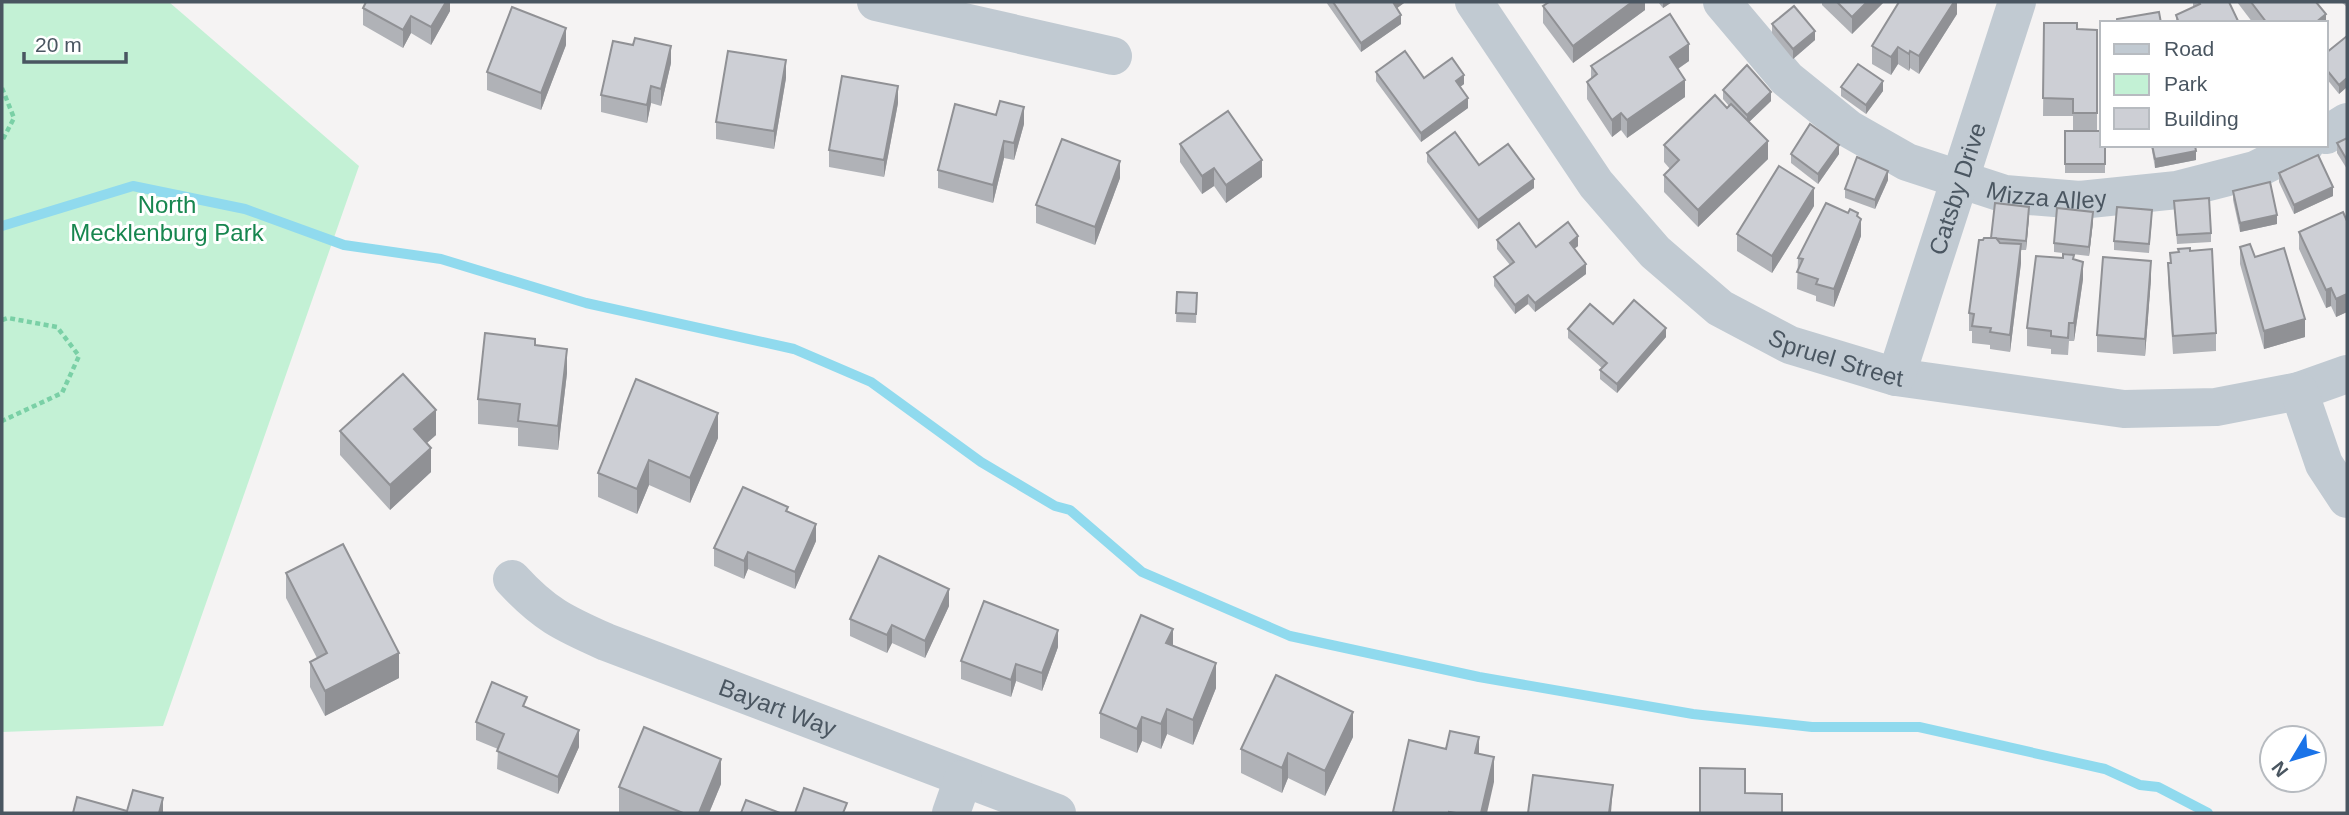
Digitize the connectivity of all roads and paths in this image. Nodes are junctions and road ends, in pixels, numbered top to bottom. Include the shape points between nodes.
1 (876, 2) edge
2 (1474, 2) edge
3 (1721, 2) edge
4 (2017, 2) edge
5 (1113, 56) dead end
6 (2, 88) edge
7 (2347, 122) edge
8 (2328, 134) edge
9 (2, 141) edge
10 (2301, 147) edge
11 (1960, 179) junction
12 (2, 320) edge
13 (2347, 374) edge
14 (1896, 377) junction
15 (2299, 391) junction
16 (2, 421) edge
17 (2347, 499) edge
18 (512, 579) dead end
19 (957, 796) edge
20 (1057, 813) edge

1 - 5 street
2 - 14 street, Spruel Street via 1597,184 1655,252 1720,308 1790,345
3 - 11 street, Mizza Alley via 1787,79 1849,129 1907,162
4 - 11 street, Catsby Drive
6 - 9 path via 14,118
7 - 8 street
10 - 11 street, Mizza Alley via 2255,170 2177,190 2080,200 2005,194
11 - 14 street, Catsby Drive
12 - 16 path via 57,327 79,356 62,393
13 - 15 street, Spruel Street
14 - 15 street, Spruel Street via 2124,409 2216,407
15 - 17 street via 2324,464
18 - 19 street, Bayart Way via 534,604 558,620
19 - 20 street, Bayart Way

